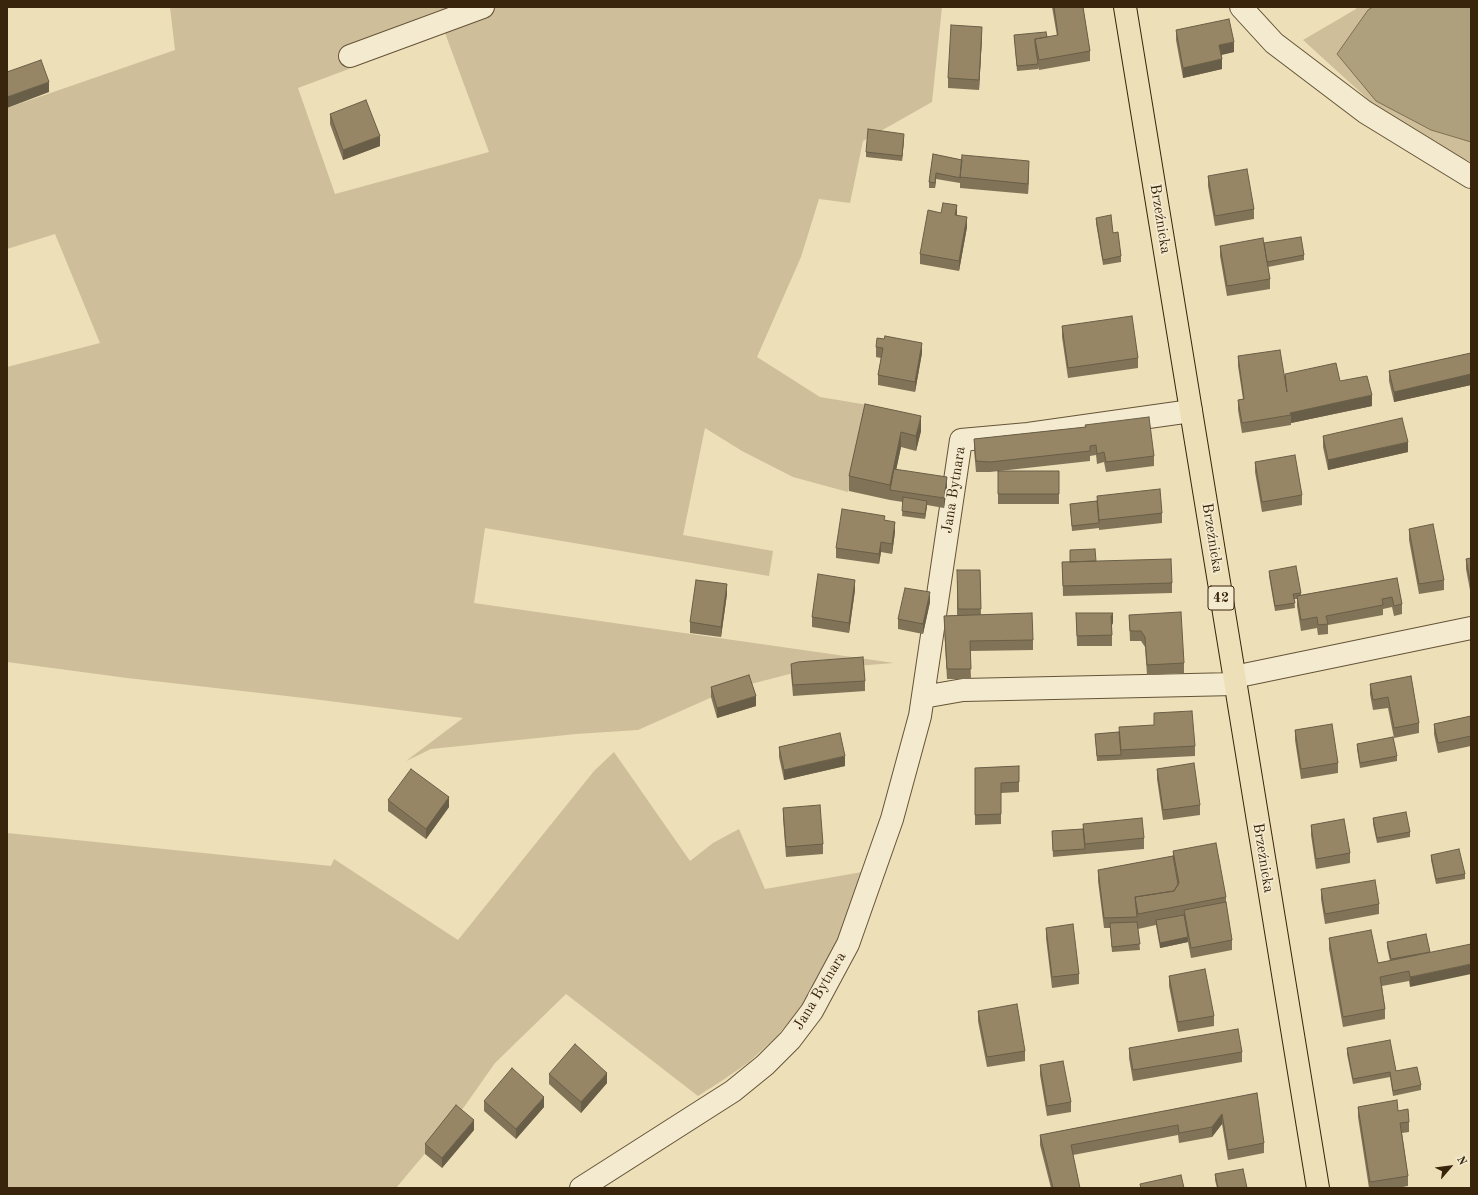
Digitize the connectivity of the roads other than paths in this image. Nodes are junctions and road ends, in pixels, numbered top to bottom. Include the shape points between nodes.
1 (483, 7) edge
2 (1125, 7) edge
3 (1241, 7) edge
4 (350, 56) dead end
5 (1471, 177) edge
6 (1191, 411) junction
7 (1471, 628) edge
8 (1234, 680) junction
9 (923, 697) junction
10 (581, 1188) edge
11 (1318, 1188) edge

1 - 4 street
2 - 6 main road, Brzeźnicka / 42
3 - 5 street via 1274,43 1365,112
6 - 8 main road, Brzeźnicka / 42
6 - 9 street, Jana Bytnara via 1028,434 961,440
7 - 8 street
8 - 9 street via 963,690
8 - 11 main road, Brzeźnicka / 42
9 - 10 street, Jana Bytnara via 892,819 848,944 812,1011 790,1040 733,1091

